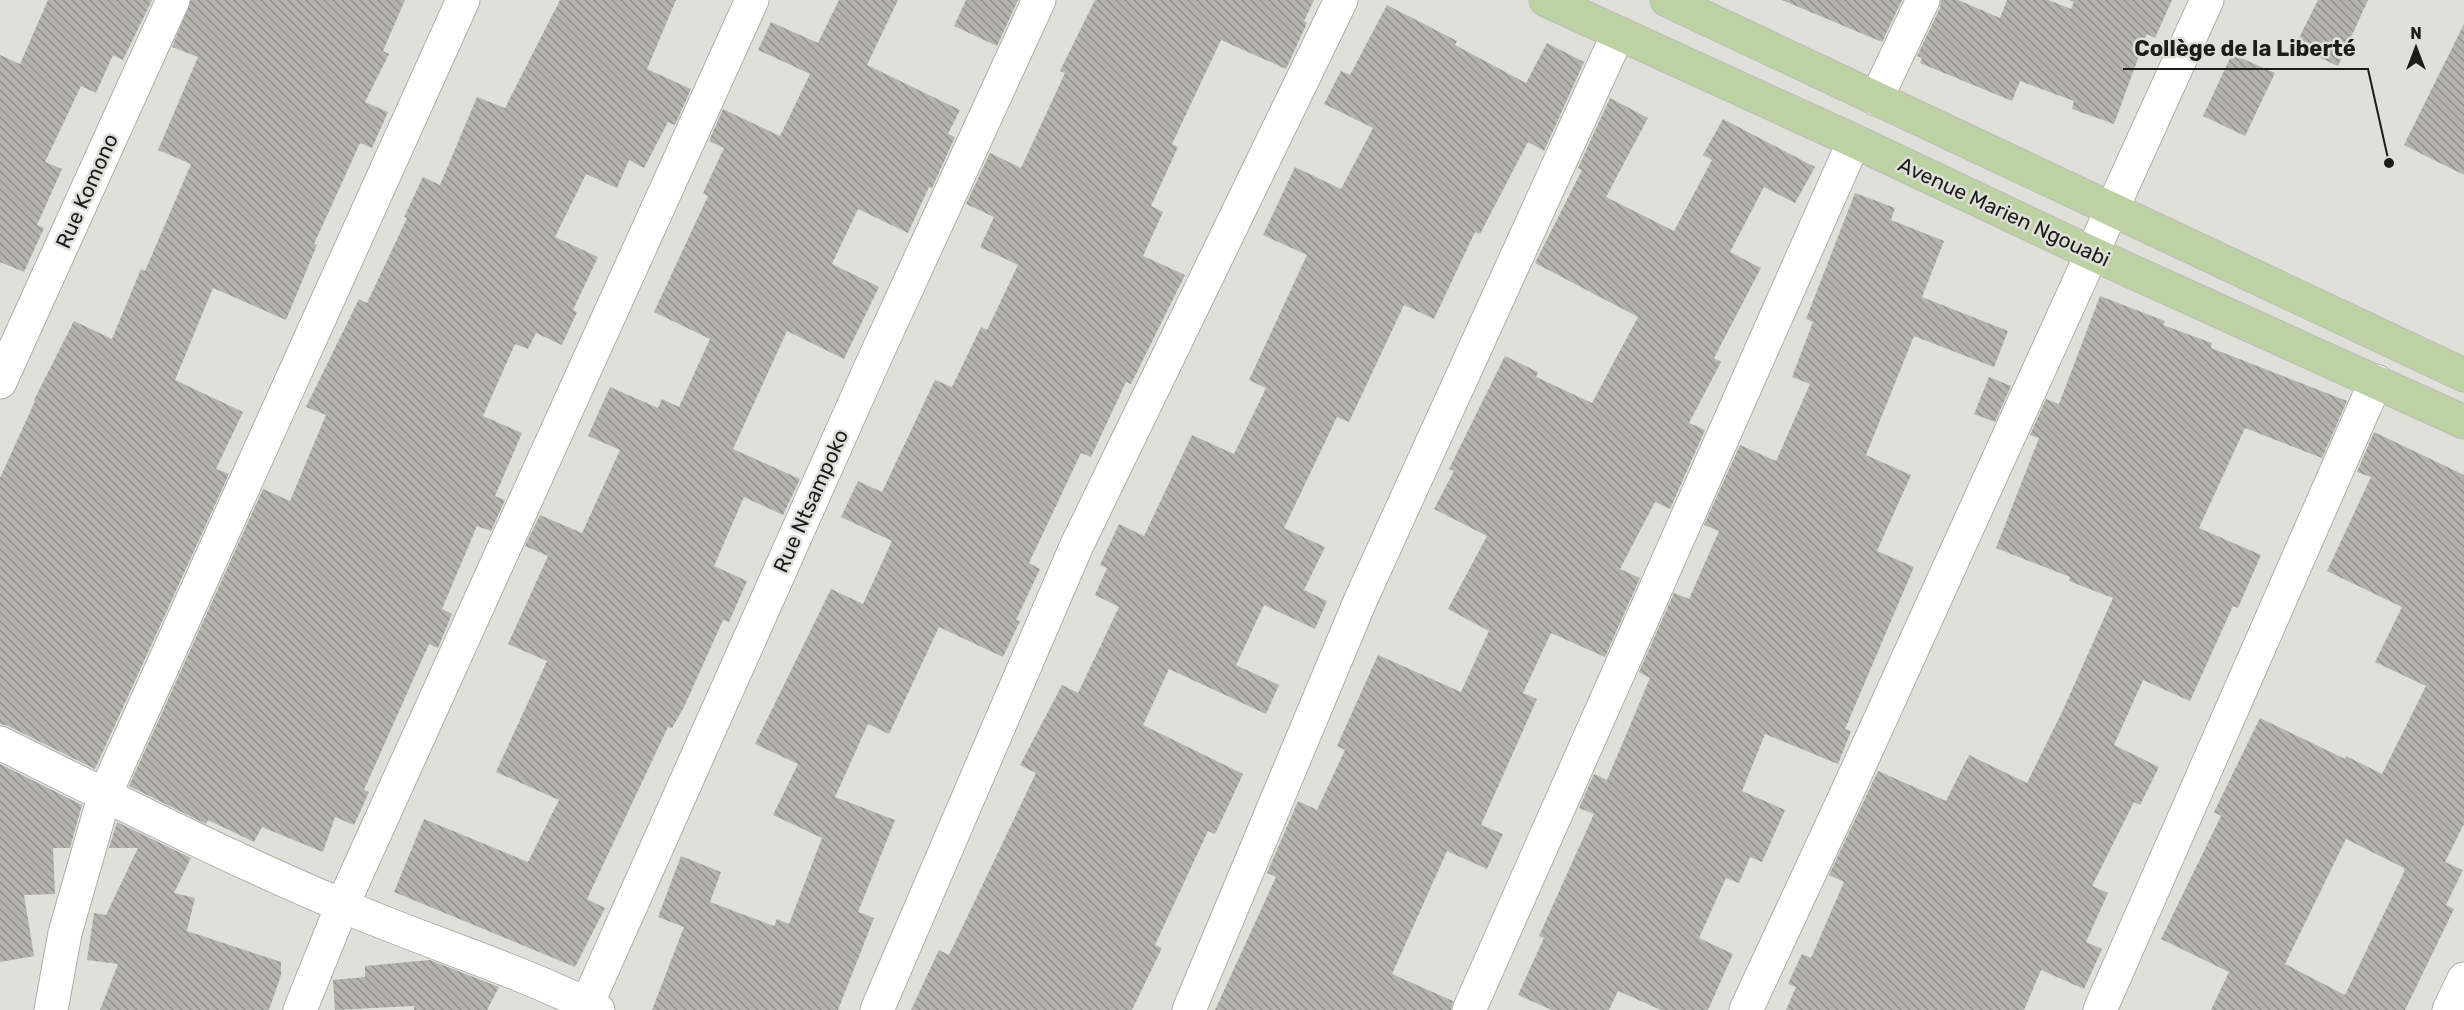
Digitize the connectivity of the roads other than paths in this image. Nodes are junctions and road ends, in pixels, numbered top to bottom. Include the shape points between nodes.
1 (173, 0) edge
2 (463, 0) edge
3 (752, 0) edge
4 (1040, 0) edge
5 (1341, 0) edge
6 (1546, 0) edge
7 (1667, 0) edge
8 (1923, 0) edge
9 (2207, 0) edge
10 (1618, 34) junction
11 (1876, 99) junction
12 (1854, 141) junction
13 (2111, 209) junction
14 (2091, 254) junction
15 (2464, 375) edge
16 (2376, 381) junction
17 (0, 382) edge
18 (2464, 422) edge
19 (0, 743) edge
20 (105, 794) junction
21 (342, 906) junction
22 (2464, 979) edge
23 (551, 1000) edge
24 (592, 1007) edge
25 (51, 1010) edge
26 (300, 1010) edge
27 (877, 1010) edge
28 (1189, 1010) edge
29 (1468, 1010) edge
30 (1746, 1010) edge
31 (2100, 1010) edge
32 (2449, 1010) edge

1 - 17 street, Rue Komono
2 - 20 street
3 - 21 street
4 - 24 street, Rue Ntsampoko via 868,373
5 - 27 street via 1076,547
6 - 10 main road, Avenue Marien Ngouabi
7 - 11 main road
8 - 11 street
9 - 13 street
10 - 12 main road, Avenue Marien Ngouabi
10 - 28 street via 1361,599
11 - 13 main road
12 - 14 main road, Avenue Marien Ngouabi
12 - 29 street
13 - 14 street
13 - 15 main road
14 - 16 main road, Avenue Marien Ngouabi
14 - 30 street
16 - 18 main road, Avenue Marien Ngouabi
16 - 31 street
19 - 20 street
20 - 21 street
20 - 25 street via 65,933
21 - 23 street
21 - 26 street
22 - 32 street
23 - 24 street

